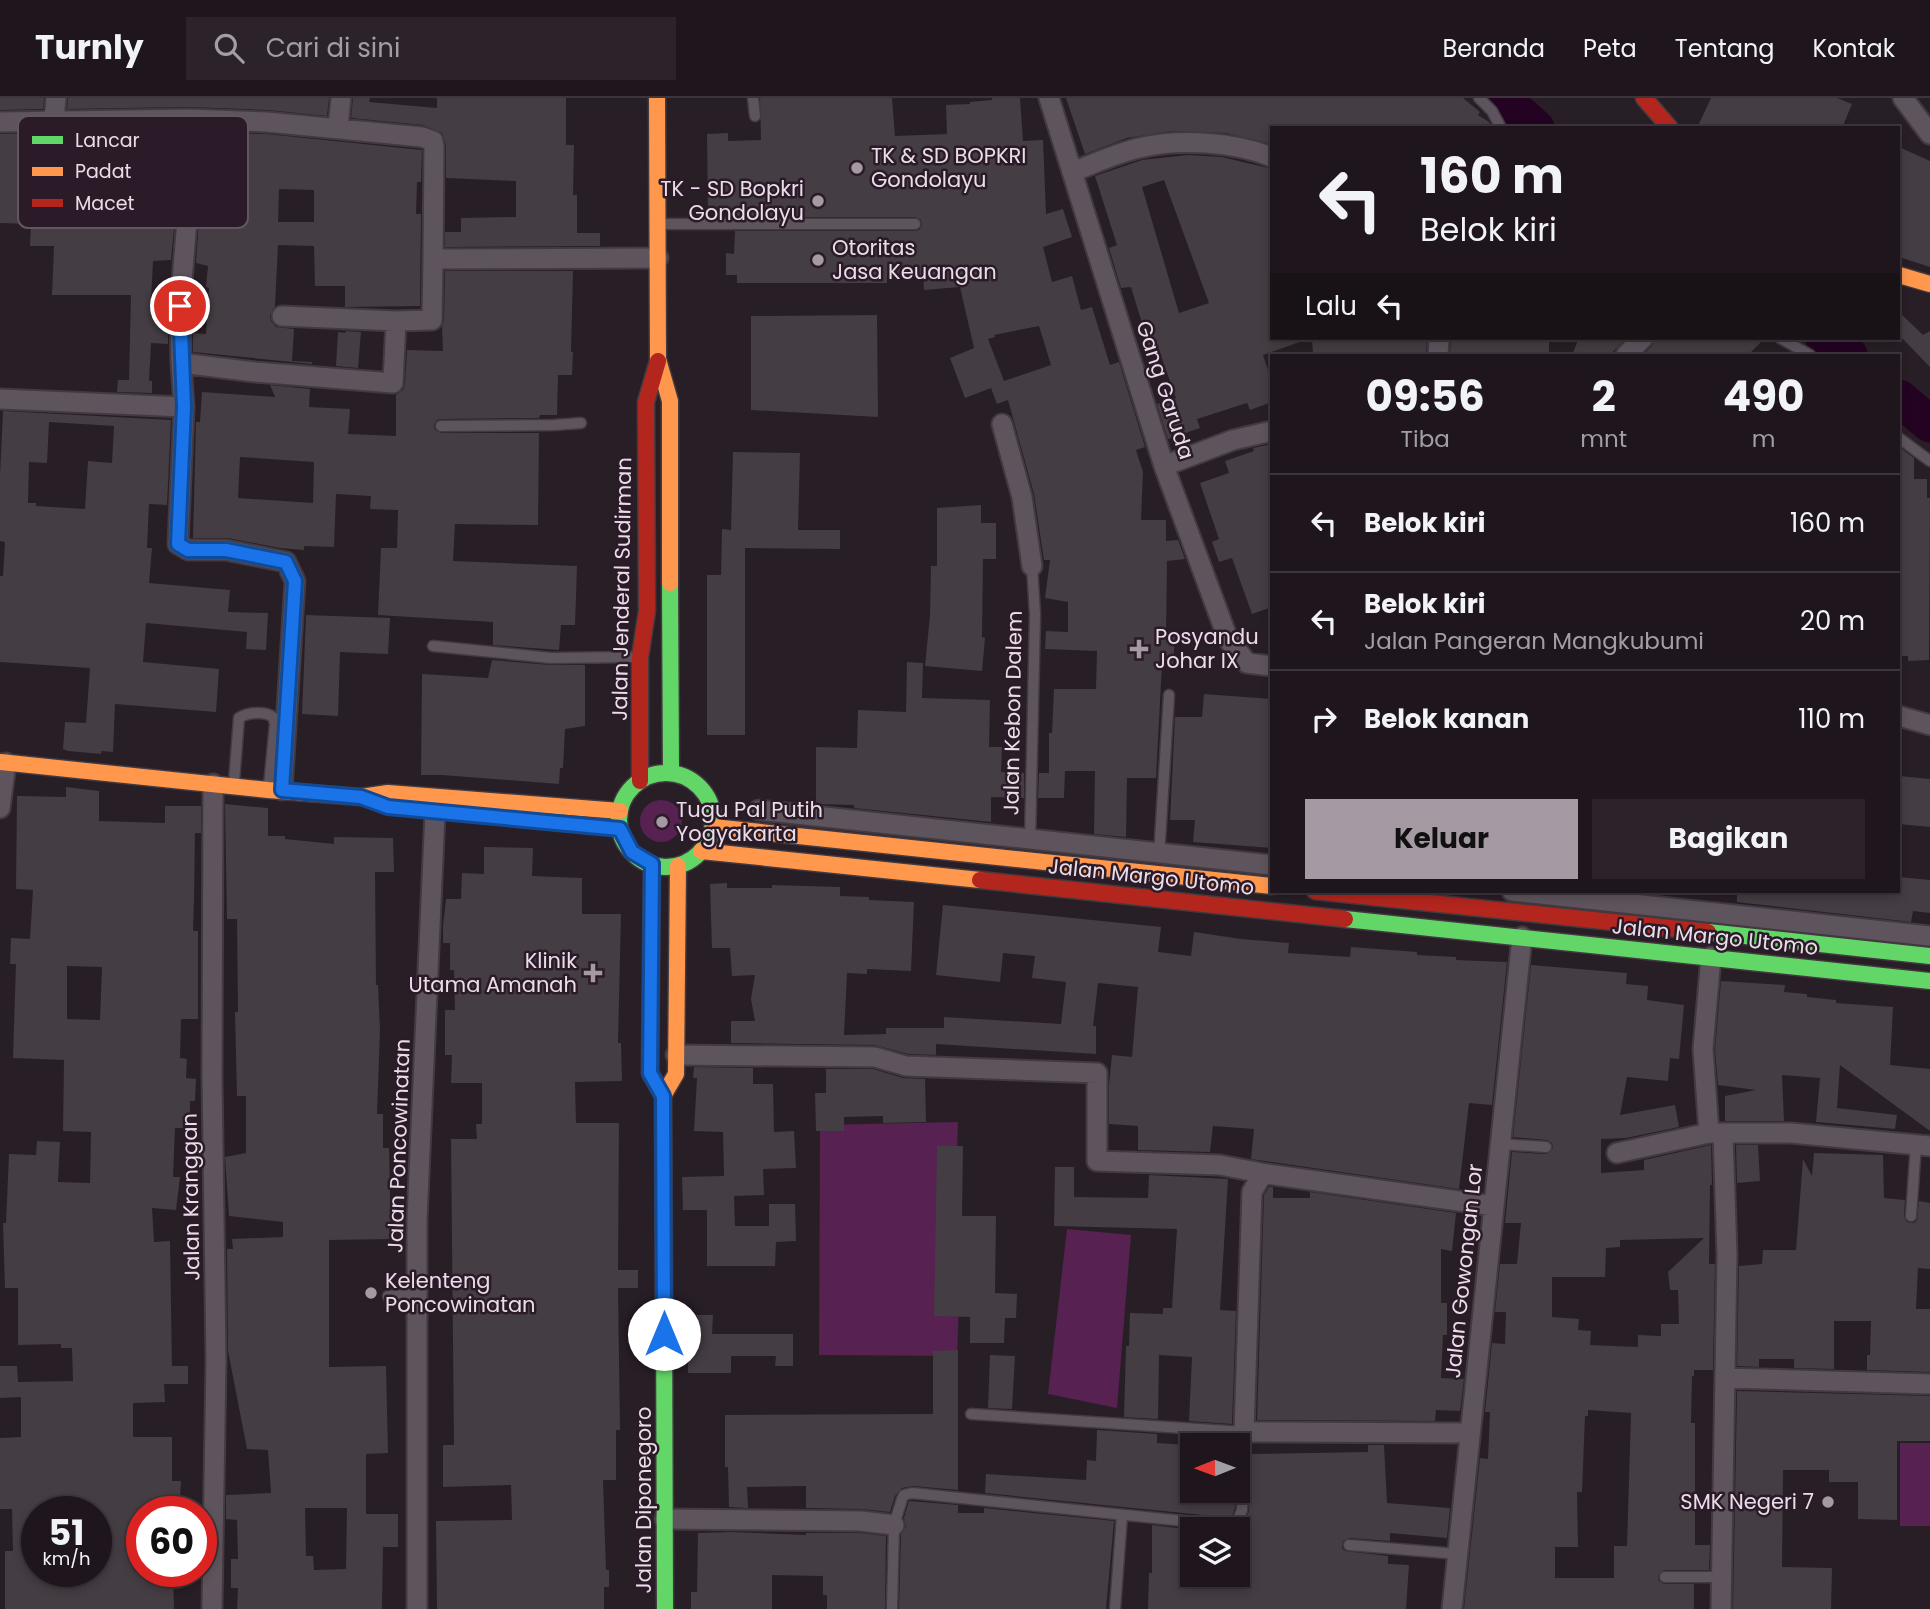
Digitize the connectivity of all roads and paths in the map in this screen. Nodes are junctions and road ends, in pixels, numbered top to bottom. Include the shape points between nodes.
1 (56, 98) edge
2 (341, 98) edge
3 (657, 98) edge
4 (753, 98) edge
5 (1049, 98) edge
6 (1479, 98) edge
7 (1644, 98) edge
8 (1903, 98) edge
9 (54, 116) edge
10 (755, 116) dead end
11 (18, 121) edge
12 (248, 121) edge
13 (0, 122) edge
14 (1500, 126) edge
15 (1668, 126) edge
16 (338, 128) junction
17 (1930, 134) edge
18 (1270, 157) edge
19 (1072, 172) junction
20 (658, 224) junction
21 (915, 224) dead end
22 (186, 228) edge
23 (658, 258) junction
24 (433, 259) junction
25 (1900, 275) edge
26 (1930, 284) edge
27 (282, 316) dead end
28 (396, 321) junction
29 (1641, 340) edge
30 (1783, 340) edge
31 (1802, 353) edge
32 (1627, 354) edge
33 (658, 359) junction
34 (181, 363) junction
35 (0, 399) edge
36 (184, 407) junction
37 (581, 423) dead end
38 (1002, 424) dead end
39 (441, 426) dead end
40 (1270, 431) edge
41 (1900, 439) edge
42 (1930, 461) edge
43 (1164, 466) junction
44 (671, 545) junction
45 (647, 546) junction
46 (1032, 566) joint
47 (433, 646) dead end
48 (640, 657) junction
49 (1270, 666) edge
50 (1169, 695) dead end
51 (1900, 716) edge
52 (1930, 725) edge
53 (3, 763) edge
54 (671, 773) junction
55 (640, 781) junction
56 (213, 784) junction
57 (234, 786) junction
58 (275, 790) junction
59 (361, 797) junction
60 (0, 808) edge
61 (759, 810) dead end
62 (435, 811) junction
63 (620, 811) junction
64 (512, 819) dead end
65 (599, 827) dead end
66 (713, 827) junction
67 (620, 829) junction
68 (1030, 839) junction
69 (844, 840) junction
70 (701, 850) junction
71 (944, 851) junction
72 (1160, 853) junction
73 (1030, 860) junction
74 (652, 864) junction
75 (841, 865) junction
76 (1270, 865) edge
77 (678, 866) junction
78 (1139, 872) junction
79 (1158, 874) junction
80 (941, 876) junction
81 (1237, 883) junction
82 (1029, 885) junction
83 (1270, 886) edge
84 (1339, 893) joint
85 (1531, 893) edge
86 (1136, 897) junction
87 (1235, 907) junction
88 (1525, 913) junction
89 (1337, 918) junction
90 (1670, 929) junction
91 (1930, 936) edge
92 (1522, 937) junction
93 (1766, 939) junction
94 (1861, 949) junction
95 (1667, 953) junction
96 (1930, 956) edge
97 (1711, 957) junction
98 (1764, 963) junction
99 (1859, 973) junction
100 (1930, 981) edge
101 (676, 1055) junction
102 (663, 1096) junction
103 (1716, 1134) junction
104 (1500, 1144) junction
105 (1923, 1145) edge
106 (1546, 1147) dead end
107 (1617, 1153) dead end
108 (1267, 1174) junction
109 (1494, 1206) junction
110 (1911, 1216) dead end
111 (417, 1294) junction
112 (388, 1296) dead end
113 (1725, 1378) junction
114 (1930, 1384) edge
115 (971, 1414) dead end
116 (1244, 1432) junction
117 (1471, 1433) junction
118 (1122, 1515) junction
119 (665, 1519) junction
120 (894, 1525) junction
121 (1349, 1545) dead end
122 (1458, 1554) junction
123 (1665, 1577) dead end
124 (1720, 1577) junction
125 (212, 1609) edge
126 (417, 1609) edge
127 (665, 1609) edge
128 (892, 1609) edge
129 (1115, 1609) edge
130 (1452, 1609) edge
131 (1721, 1609) edge

1 - 9 street
2 - 16 street
3 - 20 main road, Jalan Jenderal Sudirman
4 - 10 lane
5 - 19 street, Gang Garuda
6 - 14 lane
7 - 15 main road
8 - 17 street
11 - 13 street
12 - 16 street
16 - 24 street via 433,141
18 - 19 street via 1223,145 1177,143 1138,148
19 - 43 street, Gang Garuda
20 - 21 lane
20 - 23 main road, Jalan Jenderal Sudirman
22 - 34 street
23 - 24 street
23 - 33 main road, Jalan Jenderal Sudirman
24 - 28 street via 432,320
25 - 26 main road
27 - 28 street
28 - 34 street via 393,383
29 - 32 street
30 - 31 lane
33 - 44 main road, Jalan Jenderal Sudirman via 670,401
33 - 45 main road, Jalan Jenderal Sudirman via 646,402
34 - 36 street
35 - 36 street
36 - 58 street via 178,544 188,550 226,550 286,562 295,581
37 - 39 lane
38 - 46 street via 1022,497
40 - 43 street
41 - 42 lane
43 - 49 street, Gang Garuda via 1228,639 1247,663
44 - 45 main road
44 - 54 main road, Jalan Jenderal Sudirman
45 - 48 main road, Jalan Jenderal Sudirman via 647,611
46 - 68 lane, Jalan Kebon Dalem
47 - 48 lane via 551,658
48 - 55 main road, Jalan Jenderal Sudirman
50 - 72 lane
51 - 52 street
53 - 56 main road
53 - 60 street
54 - 55 main road
54 - 66 main road via 699,788 708,800
55 - 63 main road via 628,792
56 - 57 main road
56 - 125 street, Jalan Kranggan via 216,1361
57 - 58 main road
57 - 58 lane via 239,718 269,714 275,724
58 - 59 main road
59 - 62 main road via 388,807
59 - 63 main road via 388,793
61 - 68 street
62 - 64 main road
62 - 111 street, Jalan Poncowinatan
63 - 67 main road
65 - 67 main road
66 - 69 main road, Jalan Margo Utomo
66 - 70 main road
67 - 74 main road via 632,852
68 - 72 street
68 - 73 lane, Jalan Kebon Dalem
69 - 71 main road, Jalan Margo Utomo
69 - 75 main road
70 - 75 main road, Jalan Margo Utomo
70 - 77 main road
71 - 73 main road, Jalan Margo Utomo
71 - 80 main road
72 - 76 street
72 - 79 lane
73 - 78 main road, Jalan Margo Utomo
73 - 82 main road
74 - 77 main road
74 - 102 main road, Jalan Diponegoro via 650,1073
75 - 80 main road, Jalan Margo Utomo
77 - 101 main road, Jalan Diponegoro
78 - 79 main road, Jalan Margo Utomo
78 - 86 main road
79 - 81 main road, Jalan Margo Utomo
80 - 82 main road, Jalan Margo Utomo
81 - 83 main road, Jalan Margo Utomo
81 - 87 main road
82 - 86 main road, Jalan Margo Utomo
84 - 88 main road, Jalan Margo Utomo
84 - 89 main road
85 - 91 street
86 - 87 main road, Jalan Margo Utomo
87 - 89 main road, Jalan Margo Utomo
88 - 90 main road, Jalan Margo Utomo
88 - 92 main road
89 - 92 main road, Jalan Margo Utomo
90 - 93 main road, Jalan Margo Utomo
90 - 95 main road
92 - 95 main road, Jalan Margo Utomo
92 - 104 street, Jalan Gowongan Lor
93 - 94 main road, Jalan Margo Utomo
93 - 98 main road
94 - 96 main road, Jalan Margo Utomo
94 - 99 main road
95 - 97 main road, Jalan Margo Utomo
97 - 98 main road, Jalan Margo Utomo
97 - 103 street via 1703,1049
98 - 99 main road, Jalan Margo Utomo
99 - 100 main road, Jalan Margo Utomo
101 - 102 main road, Jalan Diponegoro via 676,1073
101 - 108 street via 875,1057 906,1066 1097,1073 1097,1161 1220,1165
102 - 119 main road, Jalan Diponegoro
103 - 105 street via 1791,1133
103 - 107 street
103 - 113 street via 1727,1255
104 - 106 lane
104 - 109 street, Jalan Gowongan Lor
105 - 110 lane
108 - 109 street
108 - 116 street via 1252,1192
109 - 117 street, Jalan Gowongan Lor
111 - 112 lane
111 - 126 street, Jalan Poncowinatan
113 - 114 street
113 - 124 street
115 - 116 lane
116 - 117 street
116 - 118 lane via 1242,1510 1237,1522 1223,1525
117 - 122 street, Jalan Gowongan Lor
118 - 120 lane via 912,1493 904,1495
118 - 129 lane
119 - 120 street
119 - 127 main road, Jalan Diponegoro
120 - 128 lane
121 - 122 lane
122 - 130 street, Jalan Gowongan Lor
123 - 124 lane
124 - 131 street

